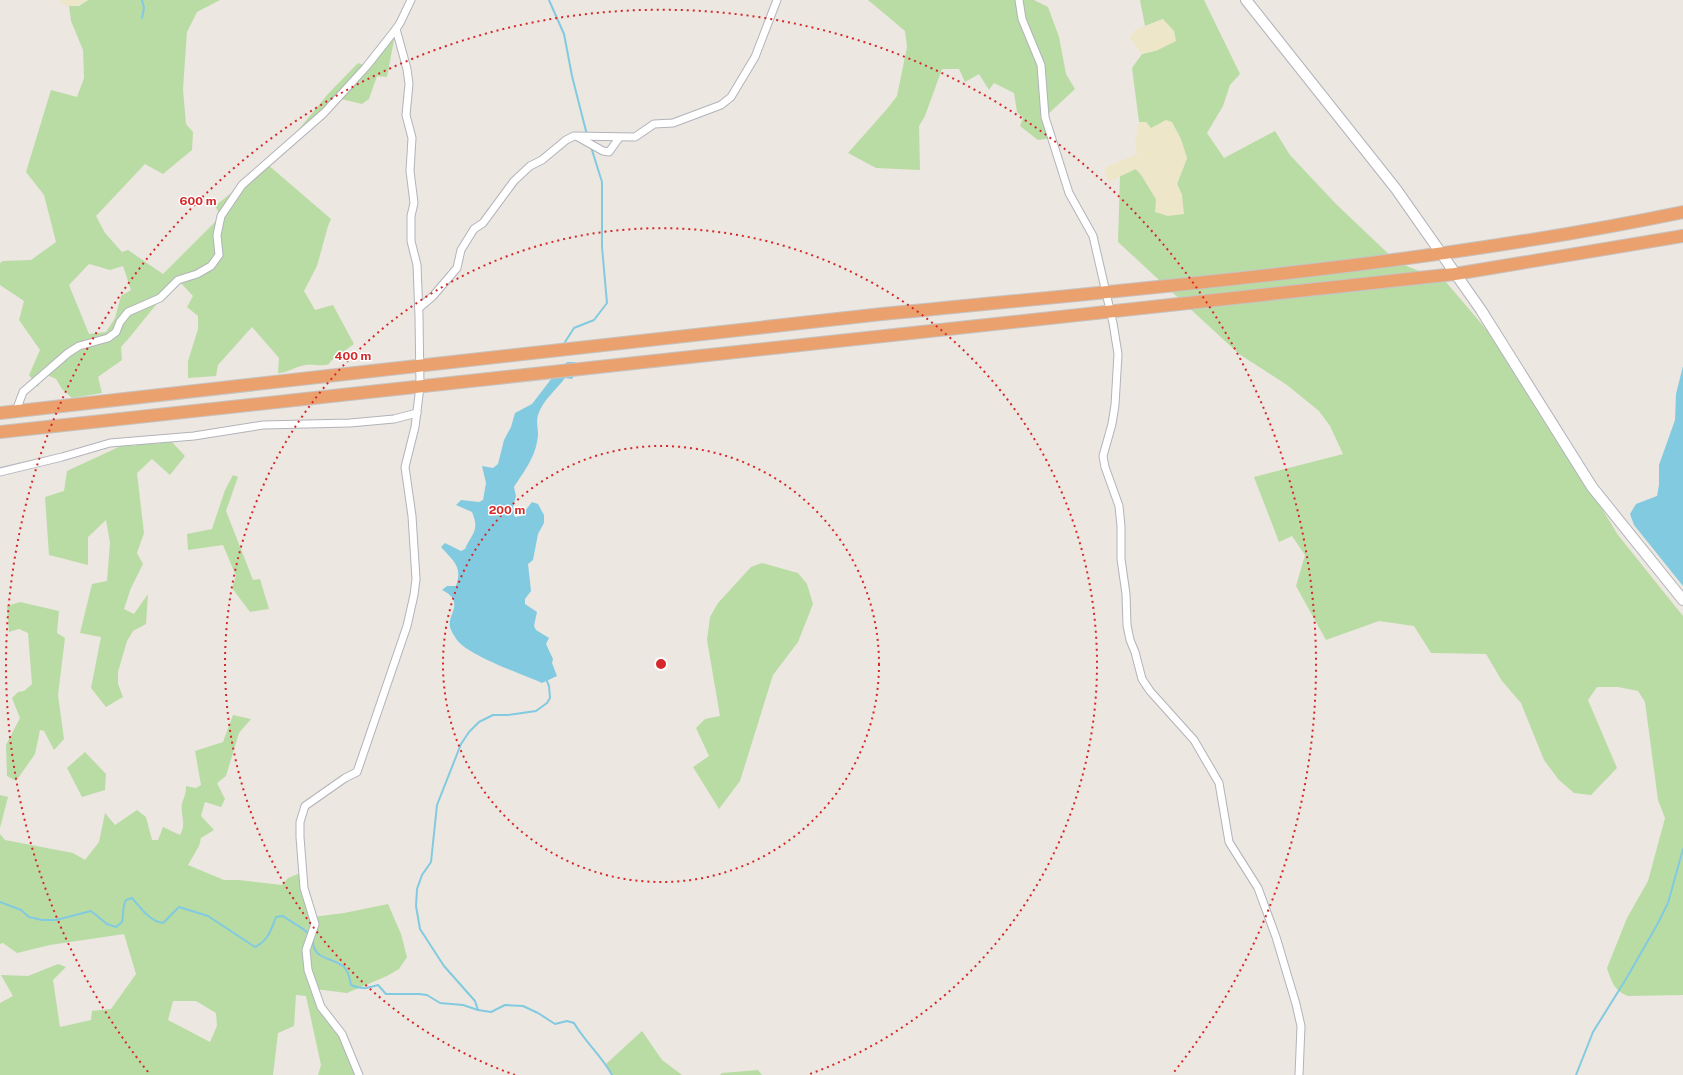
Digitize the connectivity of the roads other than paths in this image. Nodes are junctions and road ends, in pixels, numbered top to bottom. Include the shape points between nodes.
1 (411, 0) edge
2 (777, 0) edge
3 (1019, 0) edge
4 (1246, 0) edge
5 (396, 29) junction
6 (578, 136) junction
7 (619, 138) junction
8 (1683, 212) edge
9 (1683, 236) edge
10 (1441, 254) junction
11 (1455, 274) junction
12 (1106, 292) junction
13 (419, 308) junction
14 (1110, 310) junction
15 (420, 366) junction
16 (420, 386) junction
17 (16, 411) junction
18 (0, 413) edge
19 (417, 413) junction
20 (0, 432) edge
21 (0, 472) edge
22 (1683, 600) edge
23 (359, 1075) edge
24 (1299, 1075) edge

1 - 5 street
2 - 7 street via 756,57 731,97 721,105 673,123 654,124 635,137
3 - 12 street via 1022,19 1041,64 1045,117 1069,193 1093,236
4 - 10 street via 1396,189
5 - 13 street via 409,84 406,115 412,138 410,170 414,203 411,241 417,265
5 - 17 street via 324,113 242,185 221,216 217,235 219,255 211,266 178,280 160,298 128,312 116,332 108,338 79,346 68,353 23,392
6 - 7 street
6 - 7 street via 603,152 609,152
6 - 13 street via 566,140 514,181 484,223 474,230 461,250 457,268
8 - 10 highway
9 - 11 highway
10 - 11 street
10 - 12 highway
11 - 14 highway
11 - 22 street via 1481,310 1592,487
12 - 14 street
12 - 15 highway
13 - 15 street
14 - 16 highway
14 - 24 street via 1118,354 1114,411 1103,456 1119,506 1121,559 1130,640 1142,679 1194,740 1219,783 1229,842 1258,888 1296,1004 1301,1026
15 - 16 street
15 - 17 highway
16 - 19 street
16 - 20 highway
17 - 18 highway
19 - 21 street via 394,419 263,425 194,436 110,443
19 - 23 street via 405,467 412,516 416,579 407,626 357,772 304,806 300,822 304,888 315,924 306,950 308,970 321,1007 342,1034

